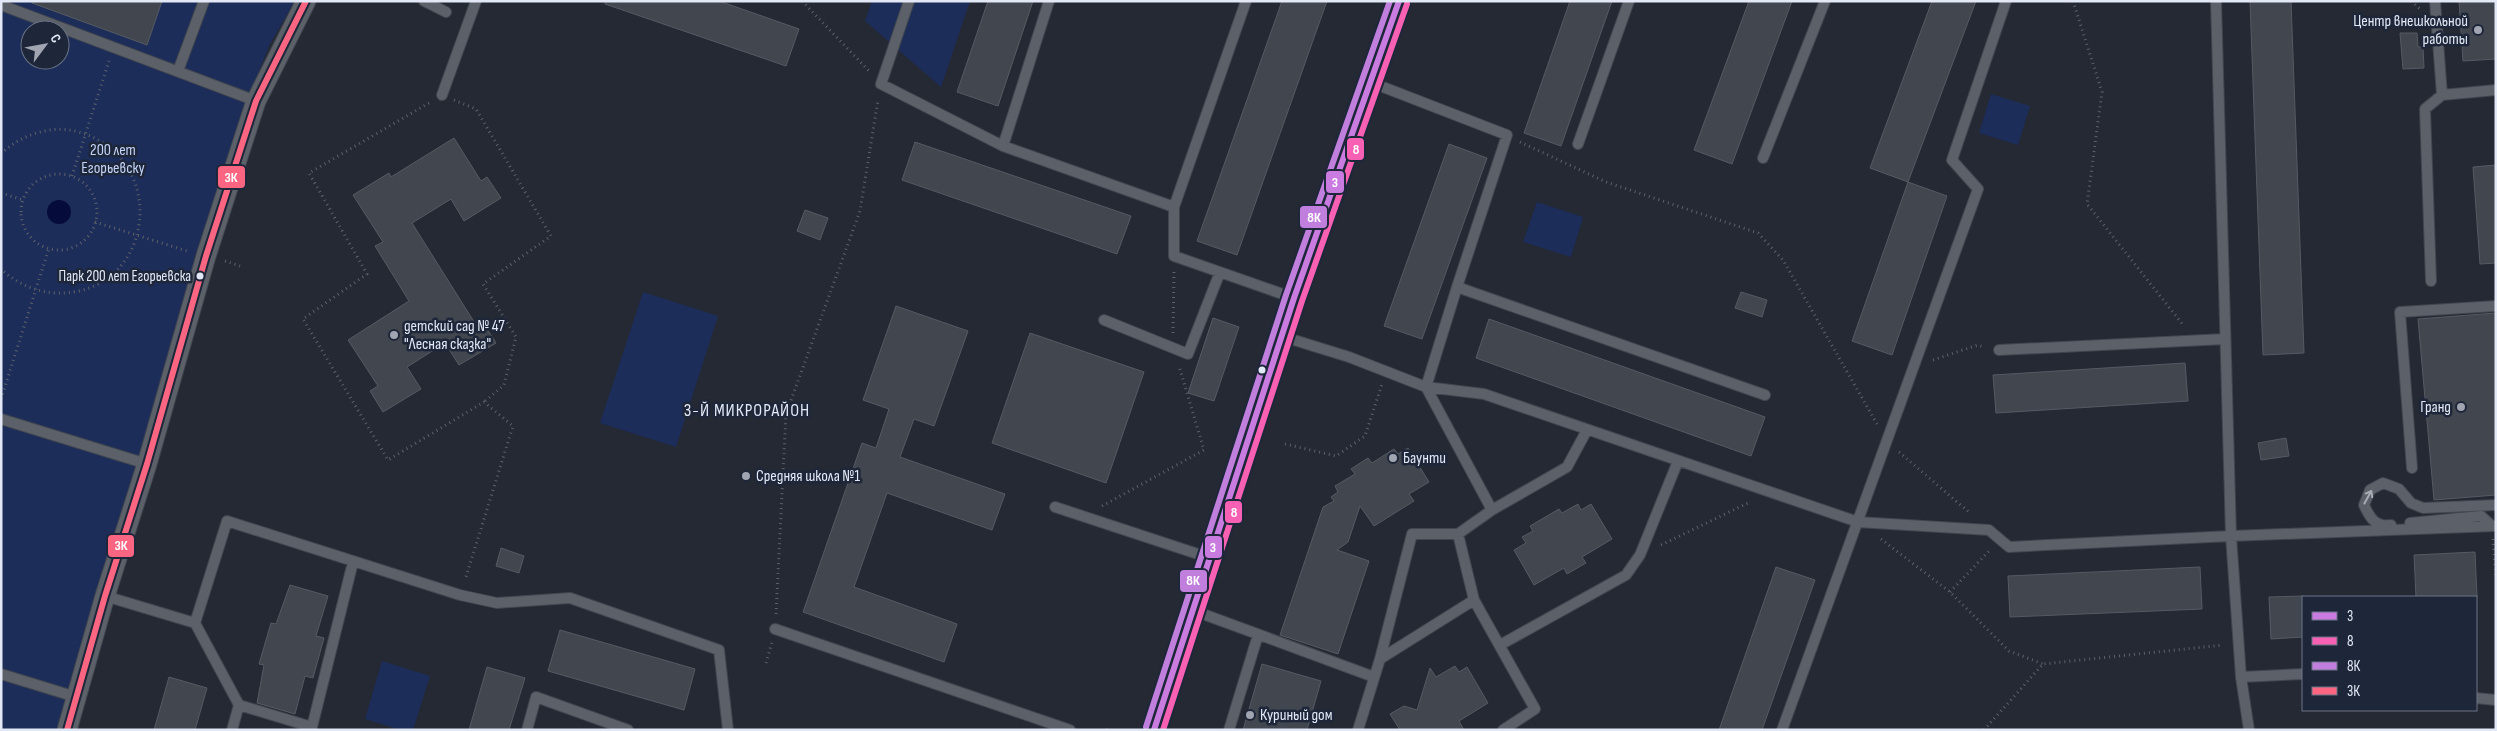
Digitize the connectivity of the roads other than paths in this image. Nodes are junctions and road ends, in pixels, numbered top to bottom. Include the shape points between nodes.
1 (204, 1) edge
2 (306, 1) edge
3 (424, 1) edge
4 (476, 1) edge
5 (909, 1) edge
6 (1049, 1) edge
7 (1246, 1) edge
8 (1399, 1) edge
9 (1629, 1) edge
10 (1825, 1) edge
11 (2006, 1) edge
12 (2216, 1) edge
13 (2436, 1) edge
14 (1, 6) edge
15 (446, 12) dead end
16 (178, 71) junction
17 (1370, 82) junction
18 (2496, 90) edge
19 (442, 95) road end
20 (2442, 95) junction
21 (256, 101) junction
22 (1578, 144) dead end
23 (1003, 146) junction
24 (1764, 158) dead end
25 (1174, 207) junction
26 (1220, 272) junction
27 (2431, 281) dead end
28 (1457, 287) junction
29 (1294, 298) junction
30 (2496, 306) edge
31 (1104, 320) dead end
32 (1281, 336) junction
33 (2225, 339) junction
34 (1999, 350) road end
35 (1426, 387) junction
36 (1765, 395) dead end
37 (1, 419) edge
38 (1587, 430) junction
39 (1678, 461) junction
40 (147, 464) junction
41 (2412, 468) dead end
42 (2496, 505) edge
43 (1055, 507) dead end
44 (1492, 510) junction
45 (1858, 522) junction
46 (2494, 526) edge
47 (1458, 534) junction
48 (2231, 536) junction
49 (1210, 558) junction
50 (353, 562) junction
51 (105, 596) junction
52 (1474, 600) junction
53 (1192, 610) junction
54 (195, 623) junction
55 (776, 629) road end
56 (1258, 635) junction
57 (1500, 645) junction
58 (1380, 659) junction
59 (1, 674) edge
60 (2302, 674) edge
61 (1374, 677) junction
62 (2241, 677) junction
63 (76, 697) junction
64 (2477, 698) edge
65 (2496, 700) edge
66 (239, 705) junction
67 (67, 730) edge
68 (232, 730) edge
69 (527, 730) edge
70 (628, 730) edge
71 (728, 730) edge
72 (1070, 730) edge
73 (1154, 730) edge
74 (1229, 730) edge
75 (1358, 730) edge
76 (1503, 730) edge
77 (1782, 730) edge
78 (2249, 730) edge

1 - 16 lane
2 - 21 street
3 - 15 lane
4 - 19 lane
5 - 23 lane via 881,84
6 - 23 lane
7 - 25 lane
8 - 17 street
9 - 22 lane
10 - 24 lane
11 - 45 lane via 1952,160 1978,189
12 - 33 lane
13 - 20 lane
14 - 16 lane
16 - 21 lane
17 - 28 lane via 1507,135
17 - 29 street
18 - 20 lane
20 - 27 lane via 2425,109
21 - 40 street via 206,256
23 - 25 lane
25 - 26 lane via 1174,256
26 - 29 lane
26 - 31 lane via 1188,354
28 - 35 lane
28 - 36 lane
29 - 32 street
30 - 41 lane via 2400,312
32 - 35 lane
32 - 49 street
33 - 34 lane
33 - 48 lane
35 - 38 lane via 1484,394
35 - 44 lane
37 - 40 lane
38 - 39 lane
38 - 44 lane via 1567,467
39 - 45 lane
39 - 57 lane via 1640,555 1626,575
40 - 51 street
46 -> 42 lane via 2481,516 2382,526 2370,519 2364,505 2370,490 2383,484 2399,490 2410,503 2423,508
43 - 49 lane
44 - 47 lane
45 - 48 lane via 1989,530 2009,547
45 - 77 lane
46 - 48 lane
47 - 52 lane
47 - 58 lane via 1412,534
48 - 62 lane
49 - 53 street
50 - 54 lane via 227,521
50 - 66 lane via 312,727
50 - 71 lane via 497,603 570,598 719,650
51 - 54 lane
51 - 63 street
52 - 57 lane
52 - 58 lane
53 - 56 lane
53 - 73 street
54 - 66 lane
55 - 72 lane
56 - 61 lane
56 - 74 lane
57 - 76 lane via 1535,709
58 - 61 lane
59 - 63 lane
60 - 62 lane
61 - 75 lane
62 - 78 lane
63 - 67 street
64 - 65 lane
66 - 68 lane
69 - 70 lane via 536,696

